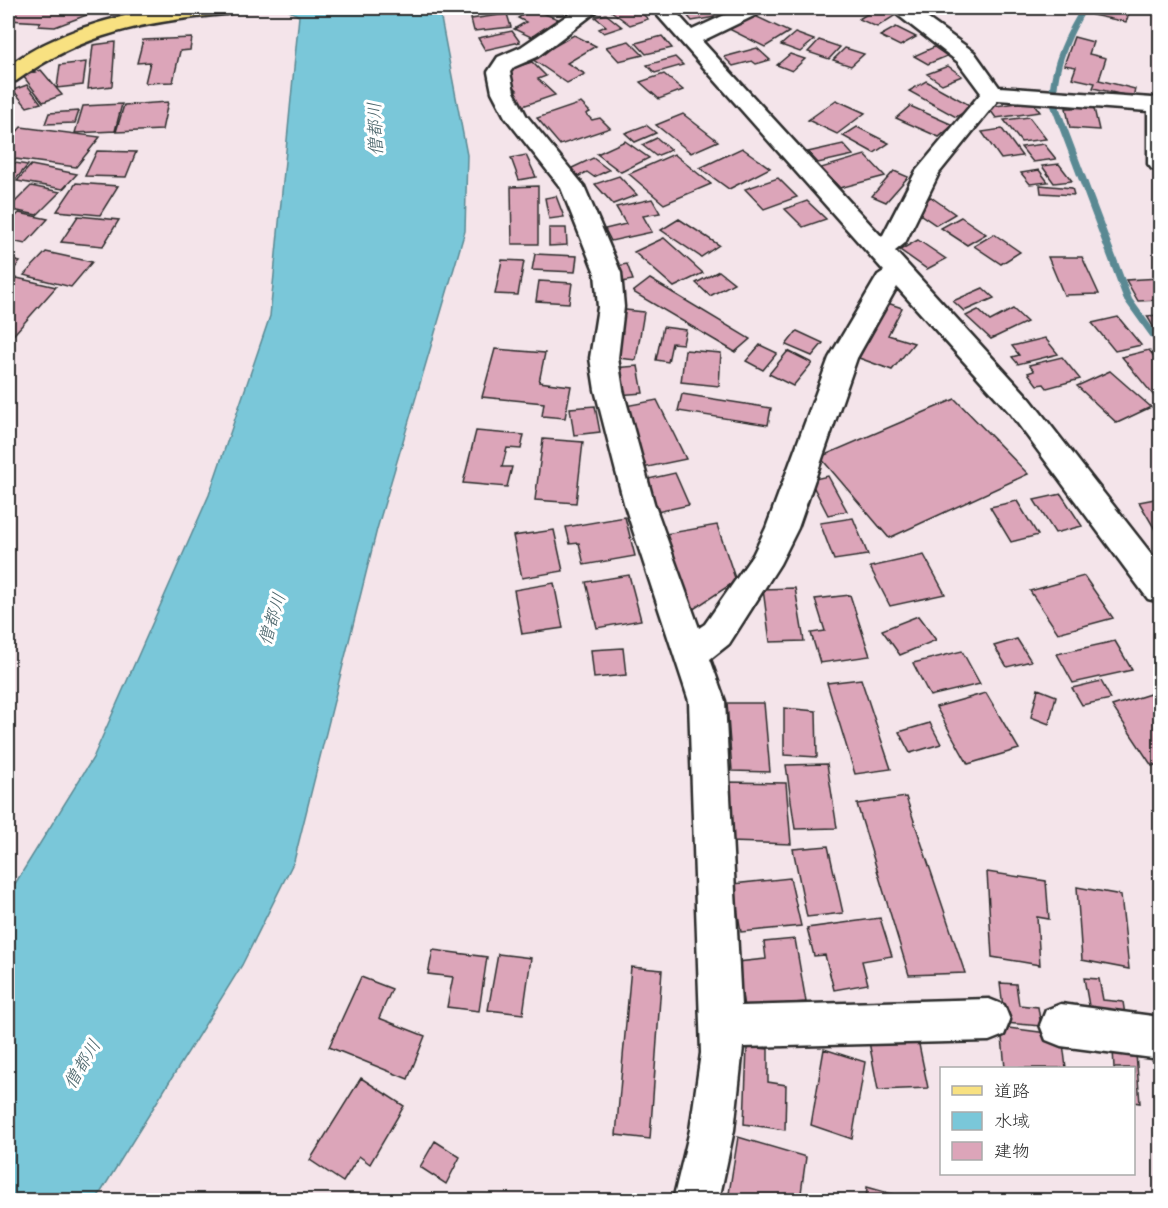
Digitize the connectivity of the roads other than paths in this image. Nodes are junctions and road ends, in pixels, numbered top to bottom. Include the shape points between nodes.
1 (215, 8) edge
2 (591, 8) edge
3 (662, 8) edge
4 (755, 8) edge
5 (901, 8) edge
6 (688, 38) junction
7 (8, 76) edge
8 (992, 93) junction
9 (1160, 103) edge
10 (1161, 164) edge
11 (880, 248) junction
12 (901, 272) junction
13 (1161, 590) edge
14 (690, 654) junction
15 (989, 1020) dead end
16 (1061, 1025) dead end
17 (720, 1027) junction
18 (1161, 1038) edge
19 (696, 1200) edge

1 - 7 main road via 165,13 103,28 63,42
2 - 14 street via 529,52 506,62 499,72 503,92 516,117 572,186 609,273 611,307 604,358 609,390 639,503
3 - 6 street
4 - 6 street
5 - 8 street via 966,57
6 - 11 street
8 - 9 street
8 - 11 street via 928,171 892,243
9 - 10 street
11 - 12 street
12 - 13 street via 1020,406
12 - 14 street via 887,281 843,358 782,528 764,564 717,634
14 - 17 street via 707,701
15 - 17 street
16 - 18 street
17 - 19 street via 722,1053 712,1130

